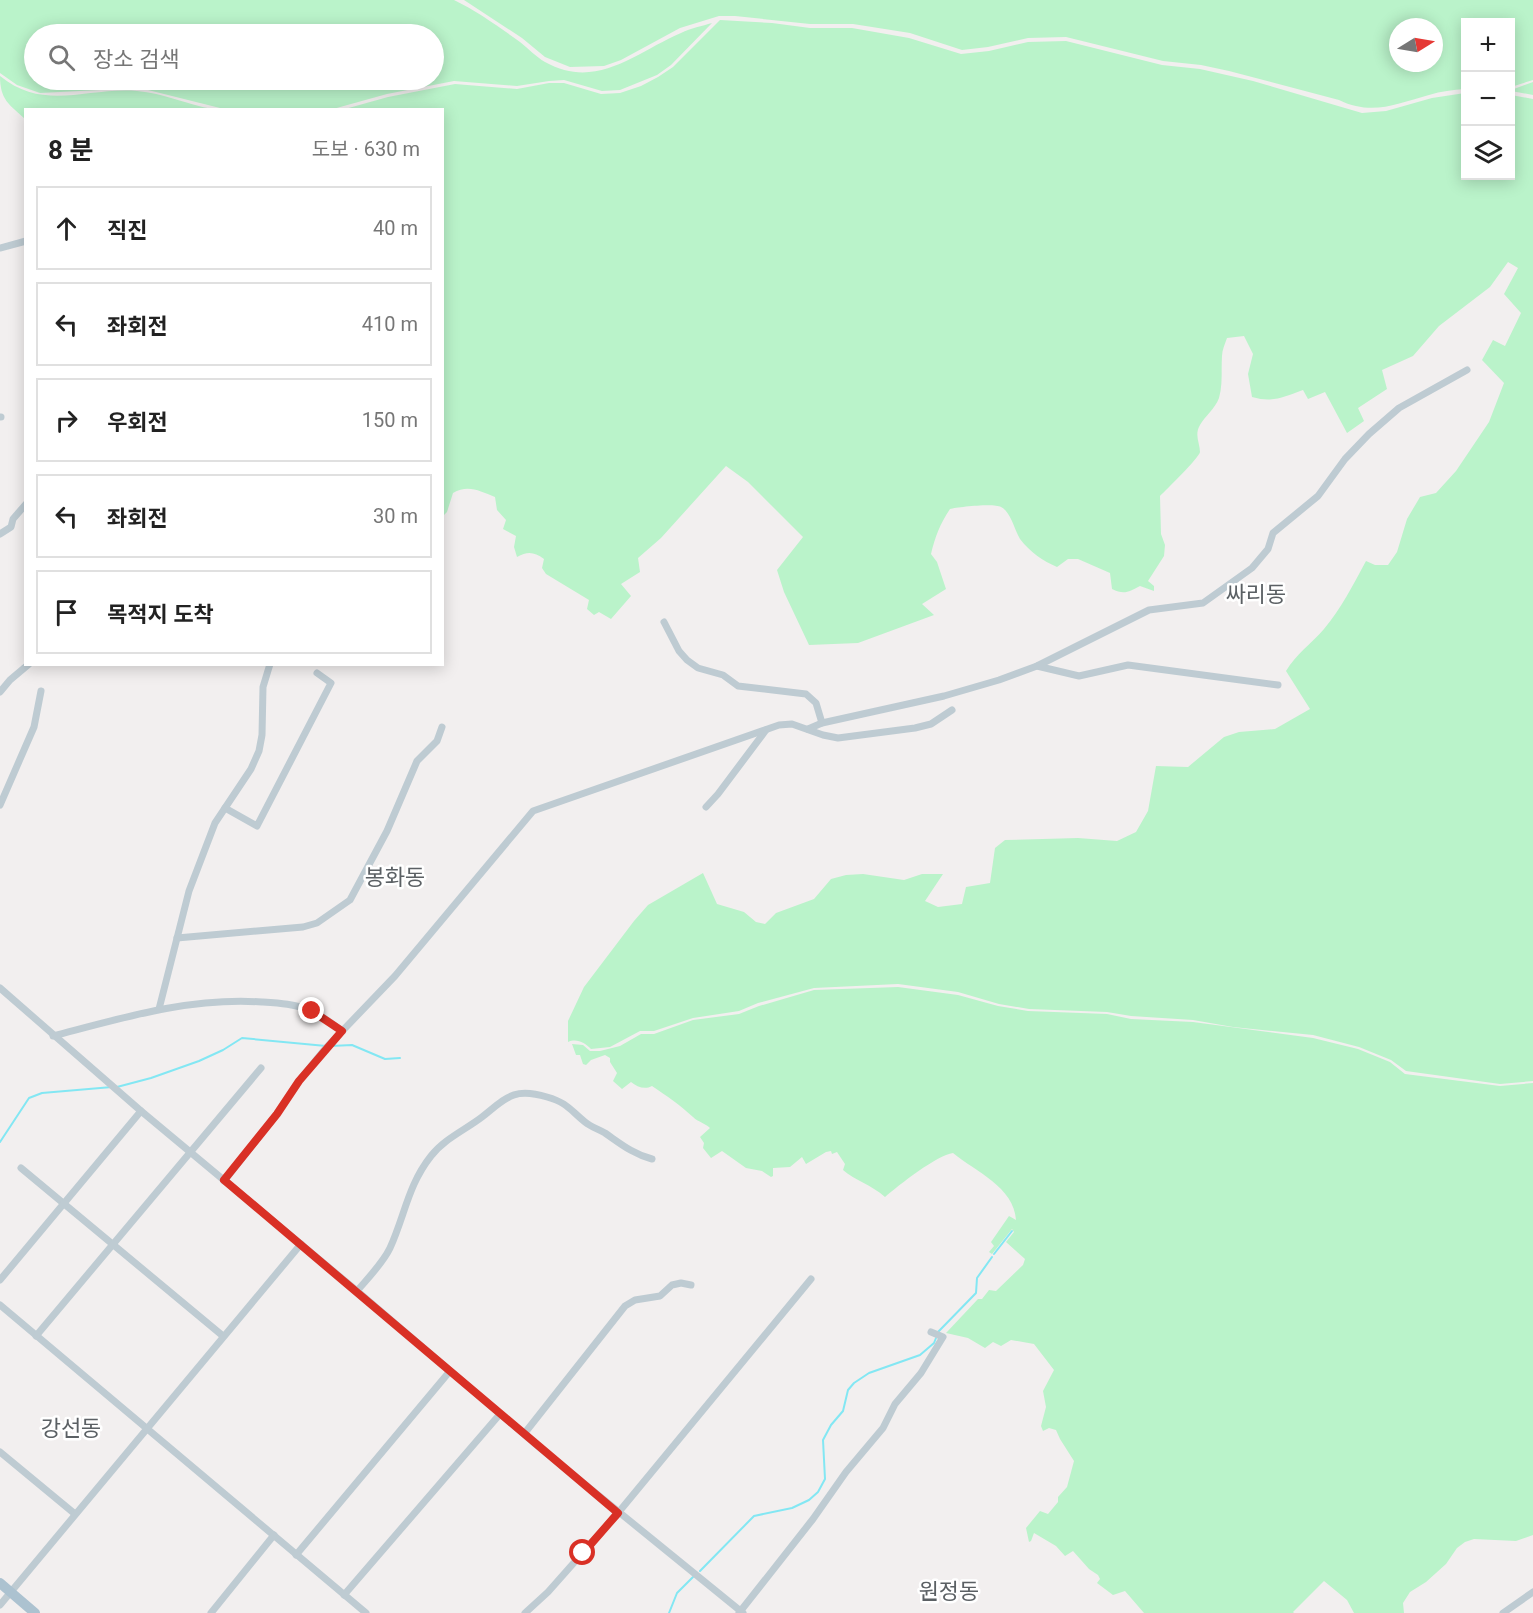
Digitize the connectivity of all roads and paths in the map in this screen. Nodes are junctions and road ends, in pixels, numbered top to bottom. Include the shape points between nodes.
1 (24, 242) edge
2 (0, 248) edge
3 (1467, 370) dead end
4 (24, 506) edge
5 (0, 534) edge
6 (664, 622) dead end
7 (27, 666) edge
8 (269, 666) edge
9 (1037, 666) junction
10 (316, 673) dead end
11 (1278, 685) dead end
12 (41, 691) dead end
13 (0, 692) edge
14 (952, 710) dead end
15 (822, 723) junction
16 (442, 727) dead end
17 (808, 729) junction
18 (766, 730) junction
19 (0, 805) edge
20 (706, 807) dead end
21 (225, 808) junction
22 (177, 938) junction
23 (0, 988) edge
24 (159, 1009) junction
25 (342, 1031) junction
26 (53, 1036) junction
27 (261, 1068) dead end
28 (141, 1110) junction
29 (191, 1151) junction
30 (652, 1159) dead end
31 (21, 1168) dead end
32 (224, 1180) junction
33 (63, 1204) junction
34 (113, 1244) junction
35 (301, 1244) junction
36 (811, 1279) dead end
37 (0, 1280) edge
38 (691, 1285) dead end
39 (357, 1292) junction
40 (0, 1305) edge
41 (931, 1332) dead end
42 (36, 1336) junction
43 (223, 1336) junction
44 (450, 1371) junction
45 (500, 1414) junction
46 (147, 1429) junction
47 (524, 1434) junction
48 (0, 1452) edge
49 (618, 1513) junction
50 (75, 1514) junction
51 (274, 1535) junction
52 (296, 1555) junction
53 (0, 1583) edge
54 (10, 1592) junction
55 (1533, 1592) edge
56 (344, 1595) junction
57 (0, 1605) edge
58 (741, 1612) edge
59 (35, 1613) edge
60 (211, 1613) edge
61 (366, 1613) edge
62 (525, 1613) edge
63 (1503, 1613) edge

1 - 2 street
3 - 9 street via 1399,408 1369,434 1318,496 1273,533 1268,549 1252,568 1203,603 1149,610
4 - 5 street via 11,527
6 - 15 street via 679,651 698,668 723,675 738,686 806,694 816,703
7 - 13 street
8 - 21 street via 263,687 259,751
9 - 11 street via 1079,676 1128,665
9 - 15 street via 944,696
10 - 21 street via 331,683 257,826
12 - 19 street via 34,727
14 - 17 street via 931,724 871,734 838,738
15 - 17 street
16 - 22 street via 437,741 417,761 387,831 350,900 317,923 303,927
17 - 18 street via 792,724
18 - 20 street
18 - 25 street via 533,811 395,976
21 - 22 street via 214,823
22 - 24 street
23 - 26 street
24 - 25 street via 205,1002 285,1004 312,1011
24 - 26 street
25 - 32 street
26 - 28 street
27 - 29 street
28 - 29 street
28 - 33 street
29 - 32 street
29 - 34 street
30 - 39 street via 624,1148 582,1121 560,1101 526,1093 510,1096 431,1156 411,1187 389,1251
31 - 33 street
32 - 35 street
33 - 34 street
33 - 37 street
34 - 42 street
34 - 43 street
35 - 39 street
35 - 43 street
36 - 49 street
38 - 47 street via 672,1285 660,1296 635,1300 625,1306
39 - 44 street
40 - 42 street
41 - 58 street via 944,1337 921,1373
42 - 46 street
43 - 46 street
44 - 45 street
44 - 52 street
45 - 47 street
45 - 56 street
46 - 50 street
46 - 51 street
47 - 49 street
48 - 50 street
49 - 58 street
49 - 62 street
50 - 54 street
51 - 52 street
51 - 60 street
52 - 56 street
53 - 54 main road
54 - 57 street
54 - 59 main road
55 - 63 street
56 - 61 street

